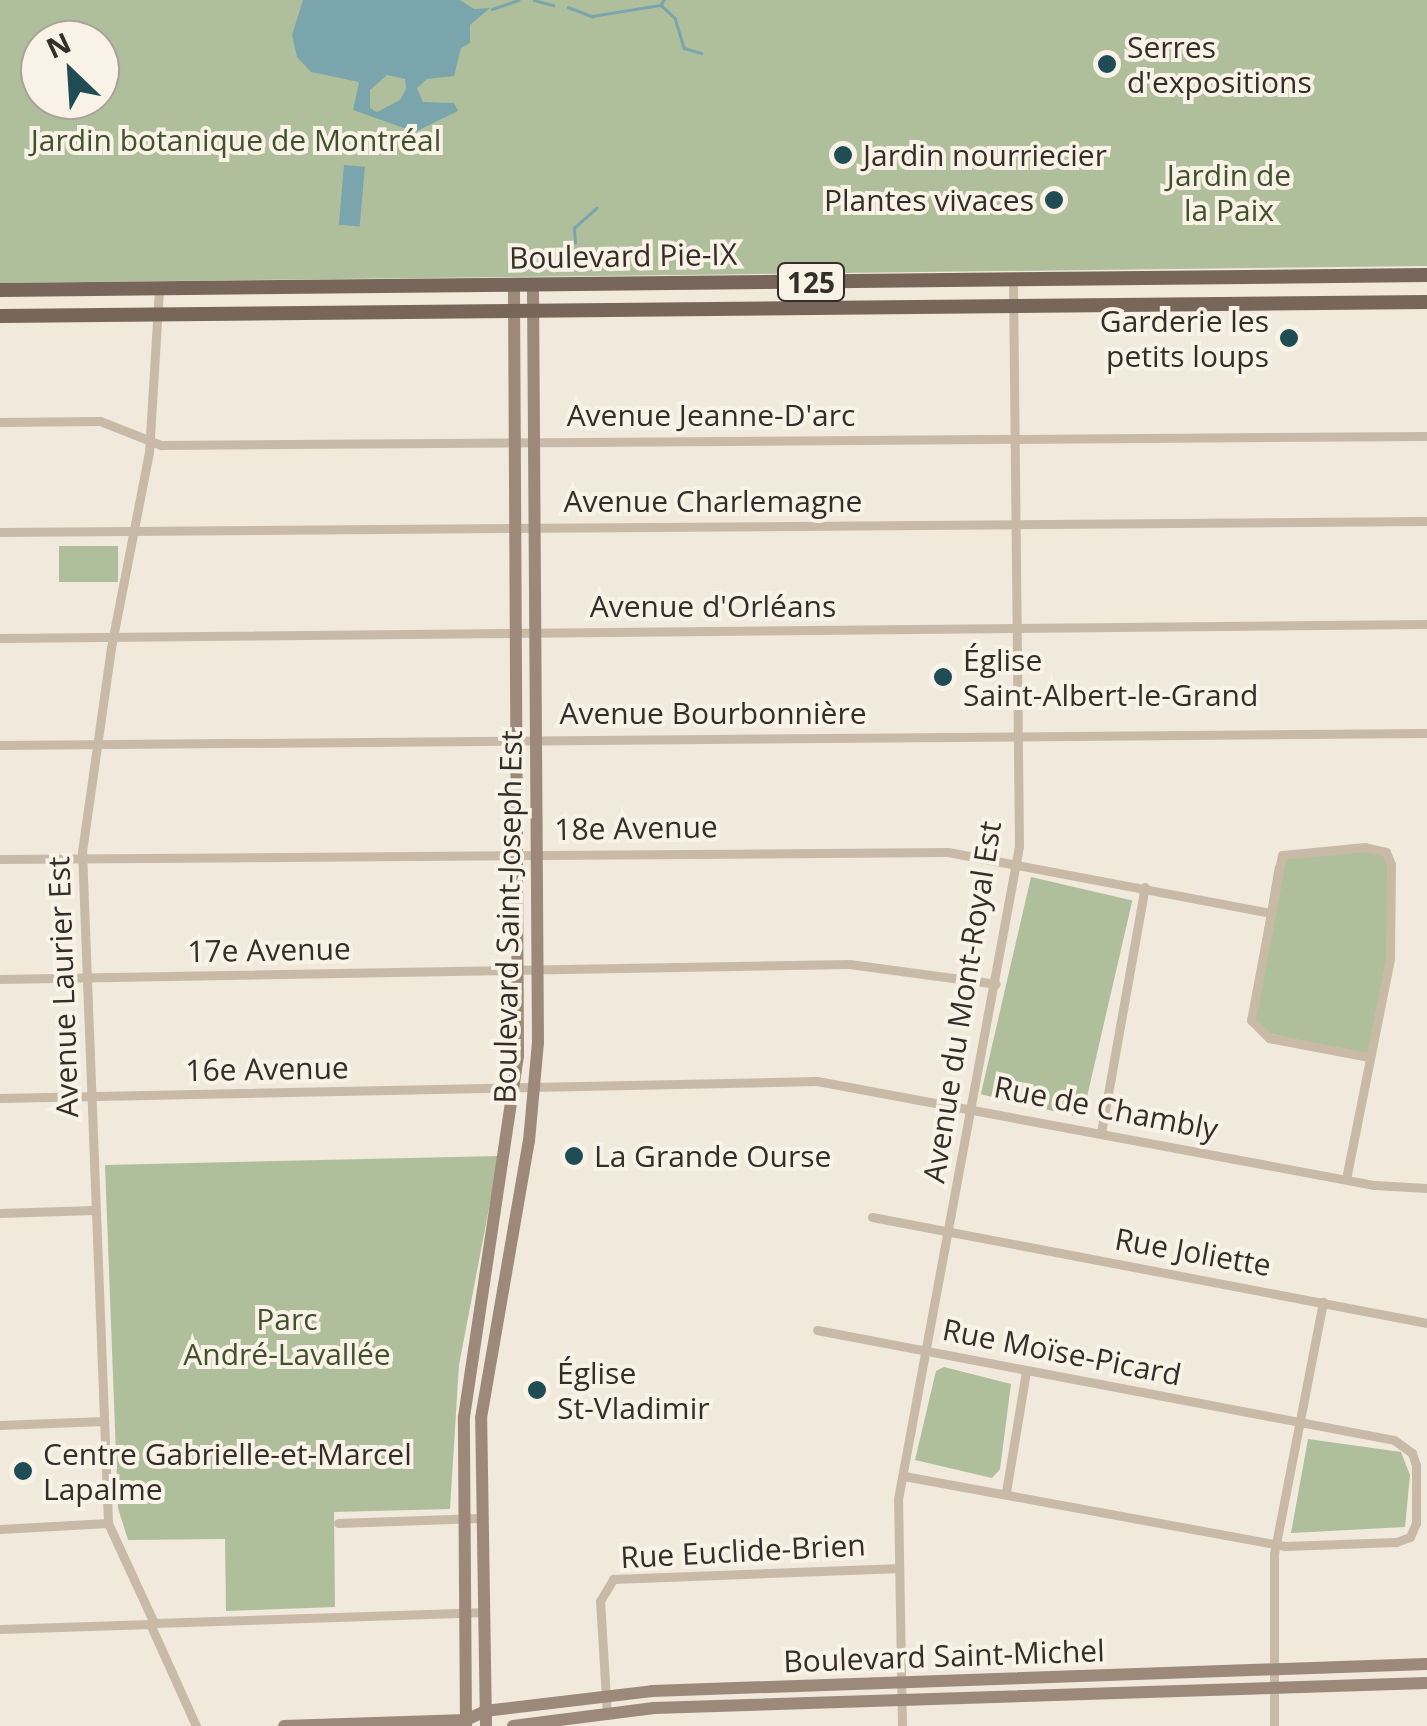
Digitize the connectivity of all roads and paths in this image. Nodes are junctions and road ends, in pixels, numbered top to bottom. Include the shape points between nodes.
1 (1427, 275) edge
2 (1013, 281) junction
3 (533, 284) junction
4 (514, 285) junction
5 (159, 289) junction
6 (0, 290) edge
7 (1427, 302) edge
8 (1014, 306) junction
9 (514, 311) junction
10 (533, 311) junction
11 (159, 314) junction
12 (0, 316) edge
13 (0, 422) edge
14 (1427, 436) edge
15 (1016, 438) junction
16 (516, 441) junction
17 (534, 441) junction
18 (150, 444) junction
19 (1427, 521) edge
20 (1016, 524) junction
21 (517, 528) junction
22 (533, 528) junction
23 (138, 530) junction
24 (0, 532) edge
25 (1427, 624) edge
26 (1016, 628) junction
27 (518, 632) junction
28 (534, 632) junction
29 (113, 636) junction
30 (0, 638) edge
31 (1427, 733) edge
32 (1018, 737) junction
33 (536, 739) junction
34 (520, 740) junction
35 (99, 744) junction
36 (0, 745) edge
37 (520, 854) junction
38 (537, 854) junction
39 (82, 858) junction
40 (0, 859) edge
41 (1016, 861) junction
42 (1145, 887) junction
43 (1268, 912) junction
44 (520, 970) junction
45 (539, 970) junction
46 (87, 978) junction
47 (0, 979) edge
48 (996, 984) junction
49 (1369, 1057) junction
50 (516, 1089) junction
51 (535, 1089) junction
52 (0, 1098) edge
53 (91, 1098) junction
54 (972, 1108) junction
55 (1101, 1132) junction
56 (1346, 1180) junction
57 (1427, 1188) edge
58 (94, 1210) junction
59 (0, 1213) edge
60 (872, 1216) dead end
61 (950, 1231) junction
62 (1323, 1302) junction
63 (1427, 1324) edge
64 (816, 1330) dead end
65 (926, 1352) junction
66 (1026, 1370) junction
67 (104, 1421) junction
68 (1298, 1422) junction
69 (0, 1425) edge
70 (902, 1476) junction
71 (1006, 1492) junction
72 (462, 1518) junction
73 (480, 1518) junction
74 (108, 1523) junction
75 (338, 1523) dead end
76 (0, 1529) edge
77 (1275, 1545) junction
78 (896, 1568) junction
79 (480, 1612) junction
80 (463, 1613) junction
81 (151, 1623) junction
82 (0, 1629) edge
83 (1427, 1664) edge
84 (1272, 1670) junction
85 (900, 1683) junction
86 (1427, 1684) edge
87 (1272, 1689) junction
88 (606, 1698) junction
89 (901, 1701) junction
90 (485, 1711) junction
91 (607, 1715) junction
92 (466, 1723) edge
93 (196, 1726) edge
94 (284, 1726) edge
95 (483, 1726) edge
96 (512, 1726) edge
97 (902, 1726) edge
98 (1274, 1726) edge

1 - 2 main road, Boulevard Pie-IX / 125
2 - 3 main road, Boulevard Pie-IX / 125
2 - 8 street, Avenue du Mont-Royal Est
3 - 4 main road, Boulevard Pie-IX / 125
3 - 10 main road, Boulevard Saint-Joseph Est
4 - 5 main road, Boulevard Pie-IX / 125
4 - 9 main road, Boulevard Saint-Joseph Est
5 - 6 main road, Boulevard Pie-IX / 125
5 - 11 street, Avenue Laurier Est
7 - 8 main road, Boulevard Pie-IX / 125
8 - 10 main road, Boulevard Pie-IX / 125
8 - 15 street, Avenue du Mont-Royal Est
9 - 10 main road, Boulevard Pie-IX / 125
9 - 11 main road, Boulevard Pie-IX / 125
9 - 16 main road, Boulevard Saint-Joseph Est
10 - 17 main road, Boulevard Saint-Joseph Est
11 - 12 main road, Boulevard Pie-IX / 125
11 - 18 street, Avenue Laurier Est
13 - 18 street, Avenue Jeanne-D'arc via 100,421
14 - 15 street, Avenue Jeanne-D'arc
15 - 17 street, Avenue Jeanne-D'arc
15 - 20 street, Avenue du Mont-Royal Est
16 - 17 street, Avenue Jeanne-D'arc
16 - 18 street, Avenue Jeanne-D'arc
16 - 21 main road, Boulevard Saint-Joseph Est
17 - 22 main road, Boulevard Saint-Joseph Est
18 - 23 street, Avenue Laurier Est
19 - 20 street, Avenue Charlemagne
20 - 22 street, Avenue Charlemagne
20 - 26 street, Avenue du Mont-Royal Est
21 - 22 street, Avenue Charlemagne
21 - 23 street, Avenue Charlemagne
21 - 27 main road, Boulevard Saint-Joseph Est
22 - 28 main road, Boulevard Saint-Joseph Est
23 - 24 street, Avenue Charlemagne
23 - 29 street, Avenue Laurier Est
25 - 26 street, Avenue d'Orléans
26 - 28 street, Avenue d'Orléans
26 - 32 street, Avenue du Mont-Royal Est
27 - 28 street, Avenue d'Orléans
27 - 29 street, Avenue d'Orléans
27 - 34 main road, Boulevard Saint-Joseph Est
28 - 33 main road, Boulevard Saint-Joseph Est
29 - 30 street, Avenue d'Orléans
29 - 35 street, Avenue Laurier Est
31 - 32 street, Avenue Bourbonnière
32 - 33 street, Avenue Bourbonnière
32 - 41 street, Avenue du Mont-Royal Est
33 - 34 street, Avenue Bourbonnière
33 - 38 main road, Boulevard Saint-Joseph Est
34 - 35 street, Avenue Bourbonnière
34 - 37 main road, Boulevard Saint-Joseph Est
35 - 36 street, Avenue Bourbonnière
35 - 39 street, Avenue Laurier Est
37 - 38 street, 18e Avenue
37 - 39 street, 18e Avenue
37 - 44 main road, Boulevard Saint-Joseph Est
38 - 41 street, 18e Avenue via 866,850
38 - 45 main road, Boulevard Saint-Joseph Est
39 - 40 street, 18e Avenue
39 - 46 street, Avenue Laurier Est
41 - 42 street, 18e Avenue
41 - 48 street, Avenue du Mont-Royal Est
42 - 43 street, 18e Avenue
42 - 55 street
43 - 49 street via 1251,1008 1258,1031
43 - 49 street via 1282,854 1386,852 1394,926
44 - 45 street, 17e Avenue
44 - 46 street, 17e Avenue
44 - 50 main road, Boulevard Saint-Joseph Est
45 - 48 street, 17e Avenue via 849,964
45 - 51 main road, Boulevard Saint-Joseph Est
46 - 47 street, 17e Avenue
46 - 53 street, Avenue Laurier Est
48 - 54 street, Avenue du Mont-Royal Est
49 - 56 street
50 - 51 street, 16e Avenue
50 - 53 street, 16e Avenue
50 - 72 main road, Boulevard Saint-Joseph Est via 474,1331
51 - 54 street, Rue de Chambly via 817,1082
51 - 73 main road, Boulevard Saint-Joseph Est via 480,1418
52 - 53 street, 16e Avenue
53 - 58 street, Avenue Laurier Est
54 - 55 street, Rue de Chambly
54 - 61 street, Avenue du Mont-Royal Est
55 - 56 street, Rue de Chambly
56 - 57 street, Rue de Chambly
58 - 59 street
58 - 67 street, Avenue Laurier Est
60 - 61 street, Rue Joliette
61 - 62 street, Rue Joliette
61 - 65 street, Avenue du Mont-Royal Est
62 - 63 street, Rue Joliette
62 - 68 street
64 - 65 street, Rue Moïse-Picard
65 - 66 street, Rue Moïse-Picard
65 - 70 street, Avenue du Mont-Royal Est
66 - 68 street, Rue Moïse-Picard
66 - 71 street
67 - 69 street
67 - 74 street, Avenue Laurier Est
68 - 77 street
68 - 77 street, Rue Moïse-Picard via 1402,1444 1416,1465 1416,1523 1410,1536 1396,1542
70 - 71 street, Rue Moïse-Picard
70 - 78 street, Avenue du Mont-Royal Est
71 - 77 street, Rue Moïse-Picard
72 - 73 street
72 - 75 street
72 - 80 main road, Boulevard Saint-Joseph Est
73 - 79 main road, Boulevard Saint-Joseph Est
74 - 76 street
74 - 81 street, Avenue Laurier Est
77 - 84 street
78 - 85 street, Avenue du Mont-Royal Est
78 - 88 street, Rue Euclide-Brien via 613,1579 600,1601
79 - 80 street
79 - 90 main road, Boulevard Saint-Joseph Est
80 - 81 street
80 - 92 main road, Boulevard Saint-Joseph Est
81 - 82 street
81 - 93 street, Avenue Laurier Est
83 - 84 main road, Boulevard Saint-Michel
84 - 85 main road, Boulevard Saint-Michel
84 - 87 street
85 - 88 main road, Boulevard Saint-Michel
85 - 89 street, Avenue du Mont-Royal Est
86 - 87 main road, Boulevard Saint-Michel
87 - 89 main road, Boulevard Saint-Michel
87 - 98 street
88 - 90 main road, Boulevard Saint-Michel
88 - 91 street, Rue Euclide-Brien
89 - 91 main road, Boulevard Saint-Michel
89 - 97 street, Avenue du Mont-Royal Est
90 - 92 main road, Boulevard Saint-Michel
90 - 95 main road, Boulevard Saint-Joseph Est
91 - 96 main road, Boulevard Saint-Michel
92 - 94 main road, Boulevard Saint-Michel
92 - 95 main road, Boulevard Saint-Michel

